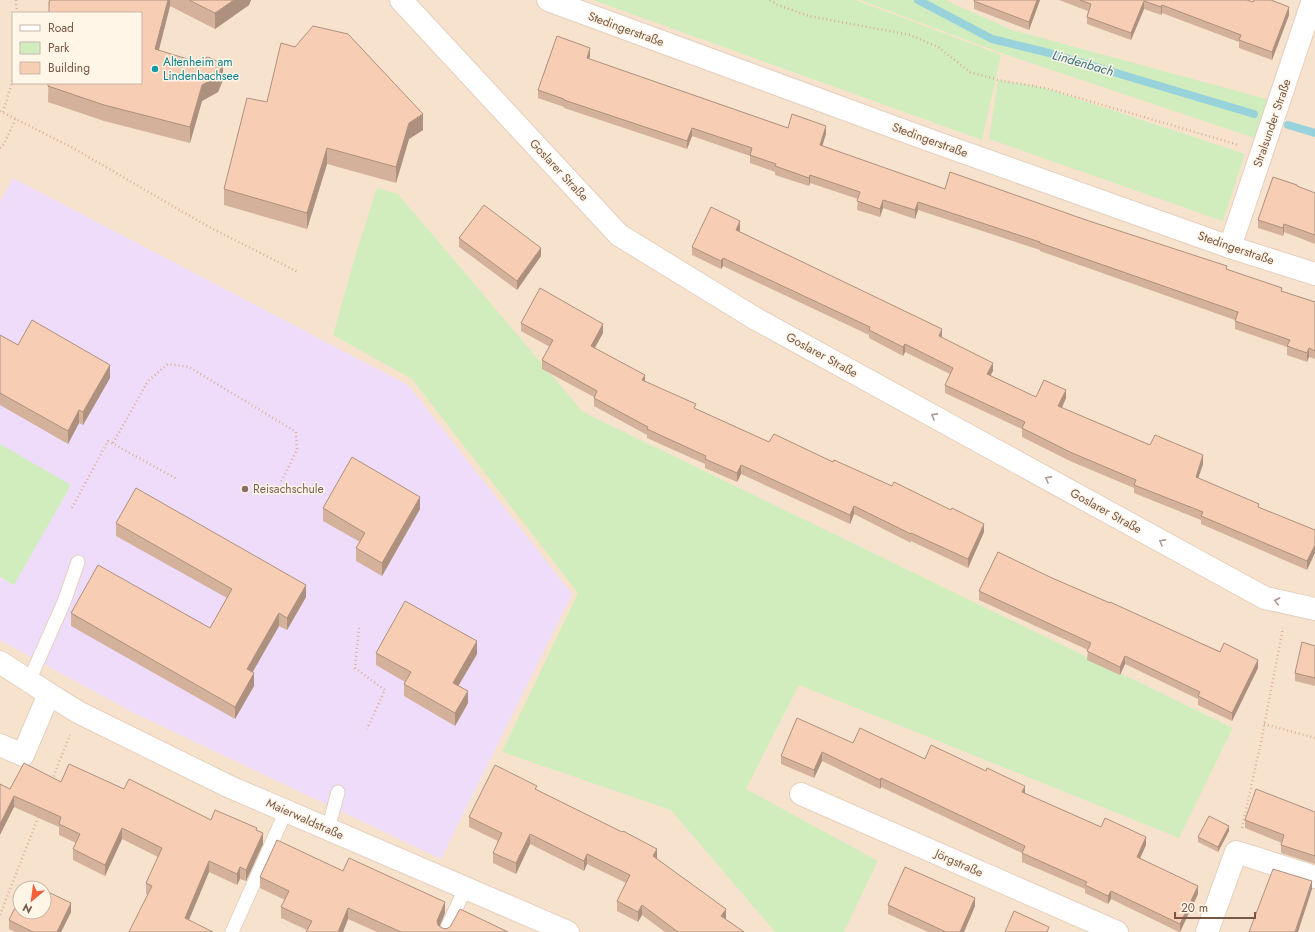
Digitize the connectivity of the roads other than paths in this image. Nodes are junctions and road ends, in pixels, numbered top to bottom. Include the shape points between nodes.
1 (401, 0) edge
2 (548, 0) edge
3 (1313, 0) edge
4 (1230, 247) junction
5 (1315, 274) edge
6 (78, 562) dead end
7 (1315, 609) edge
8 (0, 662) edge
9 (29, 681) junction
10 (49, 694) junction
11 (0, 745) edge
12 (338, 792) dead end
13 (801, 794) dead end
14 (286, 811) junction
15 (328, 829) junction
16 (1315, 877) edge
17 (465, 889) junction
18 (232, 932) edge
19 (446, 932) edge
20 (568, 932) edge
21 (1117, 932) edge
22 (1207, 932) edge

7 -> 1 street, Goslarer Straße via 1265,598 756,318 619,235
2 - 4 street, Stedingerstraße
3 - 4 street, Stralsunder Straße
4 - 5 street, Stedingerstraße
6 - 9 lane via 64,602
8 - 9 street, Maierwaldstraße
9 - 10 street, Maierwaldstraße
10 - 11 street via 23,755
10 - 14 street, Maierwaldstraße via 78,712 230,787
12 - 15 lane
13 - 21 street, Jörgstraße
14 - 15 street, Maierwaldstraße
14 - 18 lane
15 - 17 street, Maierwaldstraße
16 - 22 street via 1236,852
17 - 19 lane
17 - 20 street, Maierwaldstraße

